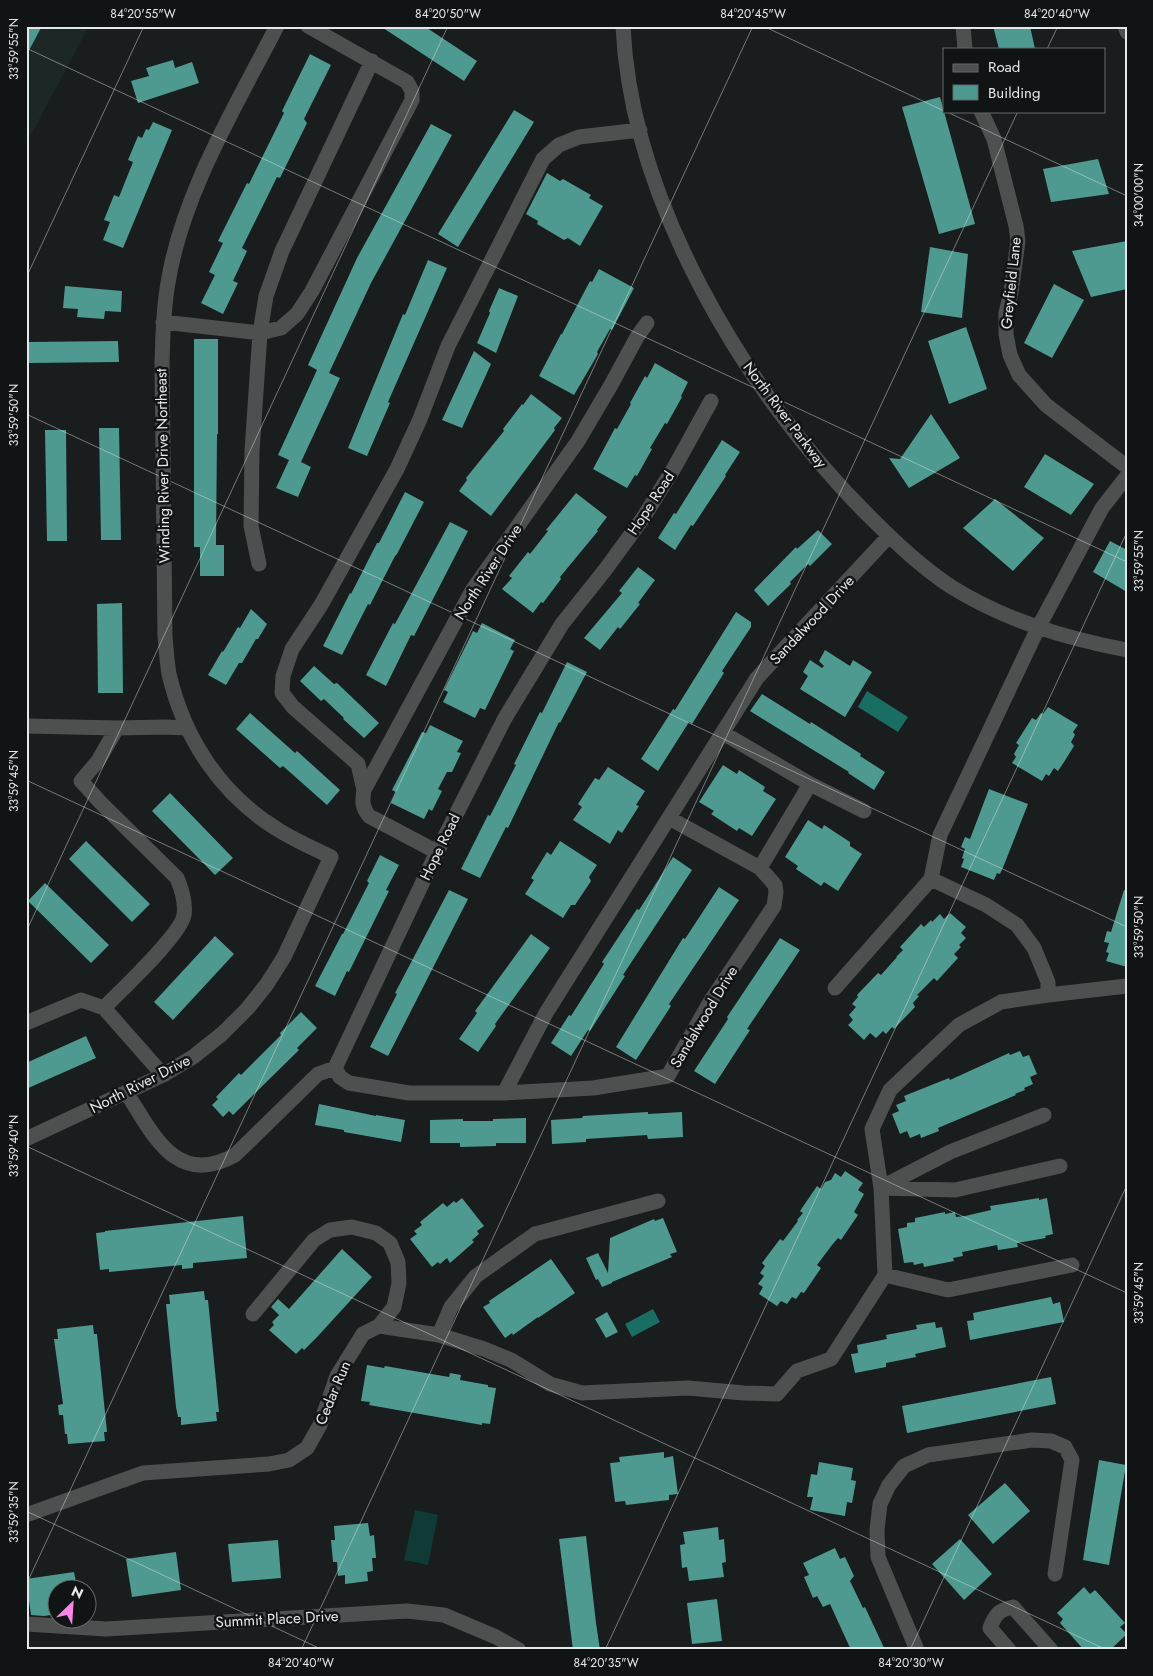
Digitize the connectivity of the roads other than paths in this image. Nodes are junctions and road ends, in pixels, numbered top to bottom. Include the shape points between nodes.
1 (277, 26) edge
2 (308, 26) edge
3 (623, 26) edge
4 (963, 26) edge
5 (1125, 26) edge
6 (1127, 32) edge
7 (966, 48) edge
8 (372, 61) junction
9 (981, 112) edge
10 (640, 130) junction
11 (163, 322) junction
12 (647, 323) dead end
13 (260, 333) junction
14 (711, 401) dead end
15 (1127, 467) edge
16 (1127, 476) edge
17 (889, 536) junction
18 (259, 564) dead end
19 (1038, 628) junction
20 (1127, 650) edge
21 (26, 726) edge
22 (118, 728) junction
23 (187, 728) junction
24 (723, 732) junction
25 (810, 784) junction
26 (364, 790) junction
27 (864, 811) dead end
28 (669, 818) junction
29 (437, 852) junction
30 (331, 857) joint
31 (760, 868) junction
32 (930, 879) junction
33 (1127, 986) edge
34 (835, 988) dead end
35 (1048, 995) junction
36 (104, 1008) junction
37 (26, 1022) edge
38 (335, 1068) junction
39 (162, 1075) junction
40 (126, 1092) junction
41 (504, 1093) junction
42 (1044, 1116) dead end
43 (26, 1139) edge
44 (1060, 1166) dead end
45 (881, 1188) junction
46 (658, 1201) dead end
47 (1072, 1265) dead end
48 (885, 1275) junction
49 (253, 1314) dead end
50 (379, 1326) junction
51 (439, 1335) junction
52 (26, 1515) edge
53 (1055, 1574) dead end
54 (26, 1624) edge
55 (519, 1650) edge
56 (917, 1650) edge
57 (1009, 1650) edge
58 (1051, 1650) edge

1 - 11 street, Winding River Drive Northeast via 191,199 178,238
2 - 8 street
3 - 10 street, North River Parkway
4 - 7 street
5 - 6 street
8 - 13 street via 282,251 266,296
8 - 13 street via 407,82 412,100 297,314 281,328
9 - 15 street, Greyfield Lane via 994,139 1018,241 1006,313 1010,355 1019,375 1046,404
10 - 17 street, North River Parkway via 671,222 700,285 745,364 812,455
10 - 26 street via 579,137 559,144 543,159 448,346 398,469 321,605 292,649 283,676 282,693 293,707 358,764
11 - 13 street
11 - 23 street, Winding River Drive Northeast via 165,636 169,672
12 - 26 street, North River Drive via 578,440 472,589
13 - 18 street via 251,526
14 - 29 street, Hope Road via 643,518 562,624 505,718
16 - 19 street via 1102,508
17 - 19 street, North River Parkway via 950,586 994,610
17 - 24 street, Sandalwood Drive via 757,678
19 - 20 street, North River Parkway
19 - 32 street via 940,834
21 - 22 street
22 - 23 street
22 - 36 street via 81,781 177,878 183,892 184,916 174,935
23 - 30 street, Winding River Drive Northeast via 217,776 254,814
24 - 25 street
24 - 28 street, Sandalwood Drive
25 - 27 street
25 - 31 street
26 - 29 street via 362,802 369,816
28 - 31 street, Sandalwood Drive
28 - 41 street, Sandalwood Drive via 546,1013
29 - 38 street, Hope Road
30 - 39 street, North River Drive via 284,956 267,984 222,1034 193,1057
31 - 41 street, Sandalwood Drive via 775,885 774,906 710,1002 668,1076 593,1088
32 - 34 street
32 - 35 street via 986,905 1017,924 1034,948 1048,982
33 - 35 street
35 - 45 street via 1001,1002 958,1025 890,1090 872,1129
36 - 37 street via 81,1000
36 - 39 street
38 - 40 street via 318,1074 235,1155 209,1165 187,1163 168,1152
38 - 41 street, Sandalwood Drive via 340,1077 350,1083 409,1093
39 - 40 street, North River Drive
40 - 43 street, North River Drive
42 - 45 street via 950,1152
44 - 45 street via 955,1190
45 - 48 street
46 - 51 street via 535,1234 476,1276 450,1307
47 - 48 street via 948,1290
48 - 51 street via 831,1359 797,1371 777,1394 688,1388 582,1393 550,1384 493,1352
49 - 50 street, Cedar Run via 314,1240 330,1230 352,1228 376,1233 390,1243 398,1262 399,1283 394,1307
50 - 51 street
50 - 52 street, Cedar Run via 363,1334 337,1376 320,1426 307,1448 289,1460 143,1473
53 - 56 street via 1072,1460 1065,1447 1051,1441 1032,1440 928,1454 904,1466 889,1485 880,1504 878,1557
54 - 55 street, Summit Place Drive via 106,1629 407,1611 444,1615
57 - 58 street via 990,1628 995,1616 1012,1607

